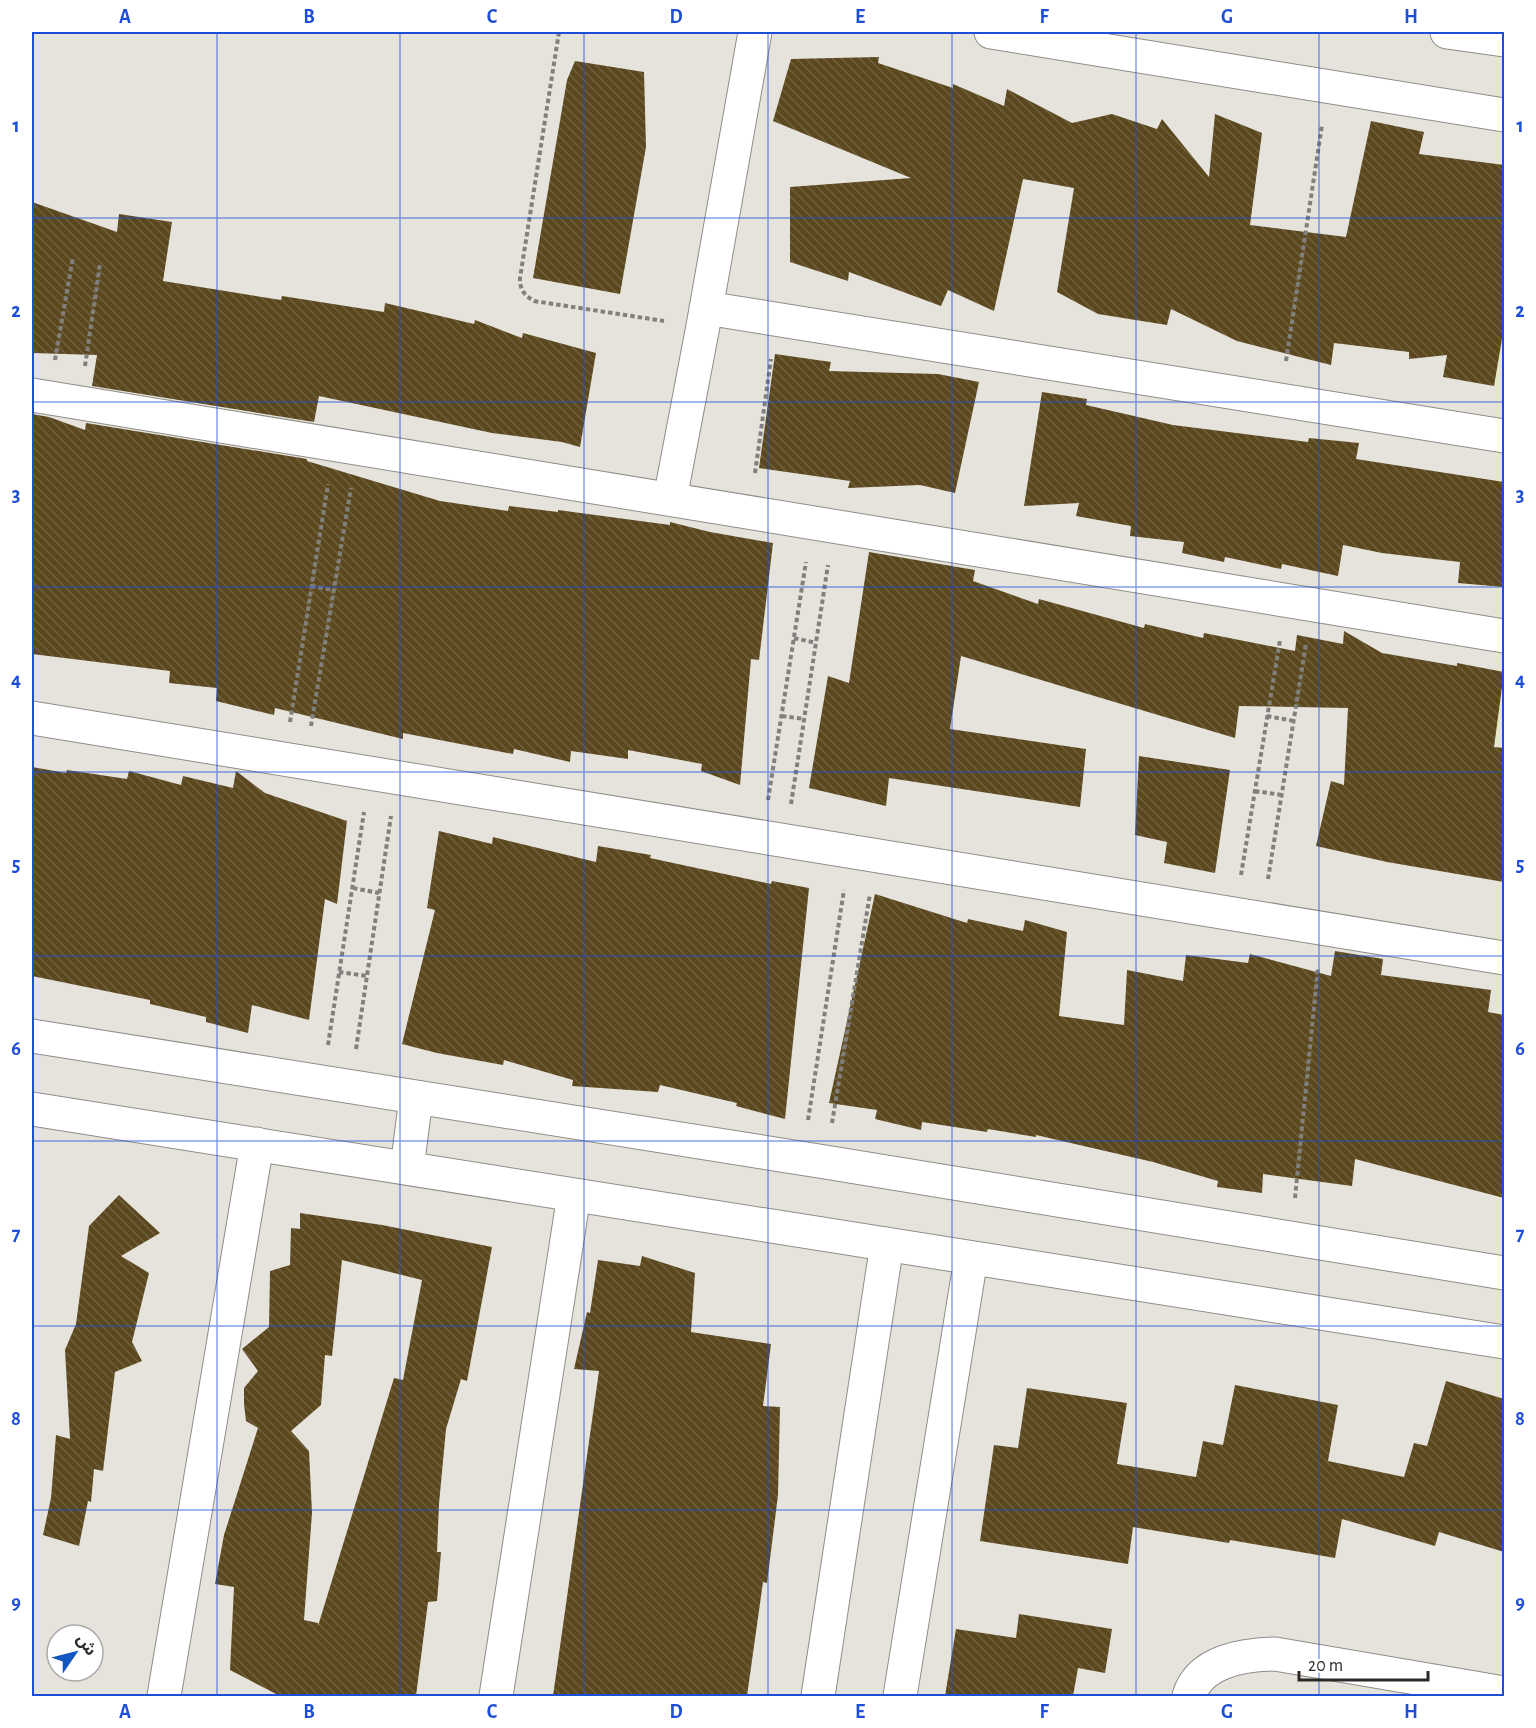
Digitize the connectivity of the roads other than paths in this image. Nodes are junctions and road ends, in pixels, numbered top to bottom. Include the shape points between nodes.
1 (754, 32) edge
2 (991, 32) edge
3 (1448, 32) edge
4 (1504, 40) edge
5 (1157, 45) edge
6 (1504, 115) edge
7 (704, 317) junction
8 (40, 396) edge
9 (1504, 436) edge
10 (670, 499) junction
11 (1504, 636) edge
12 (32, 718) edge
13 (1504, 958) edge
14 (32, 1036) edge
15 (416, 1098) junction
16 (32, 1108) edge
17 (256, 1144) junction
18 (407, 1168) junction
19 (574, 1195) junction
20 (887, 1244) junction
21 (971, 1258) junction
22 (1504, 1273) edge
23 (1504, 1342) edge
24 (1504, 1693) edge
25 (164, 1696) edge
26 (496, 1696) edge
27 (818, 1696) edge
28 (900, 1696) edge
29 (1189, 1696) edge

1 - 7 street
2 - 5 street
3 - 4 street
5 - 6 street via 1328,86
7 - 9 street via 777,320
7 - 10 street
8 - 10 street
10 - 11 street
12 - 13 street
14 - 15 street
15 - 18 street
15 - 22 street
16 - 17 street
17 - 18 street
17 - 25 street
18 - 19 street
19 - 20 street
19 - 26 street
20 - 21 street
20 - 27 street
21 - 23 street
21 - 28 street
24 - 29 street via 1275,1654 1248,1654 1219,1663 1192,1685

